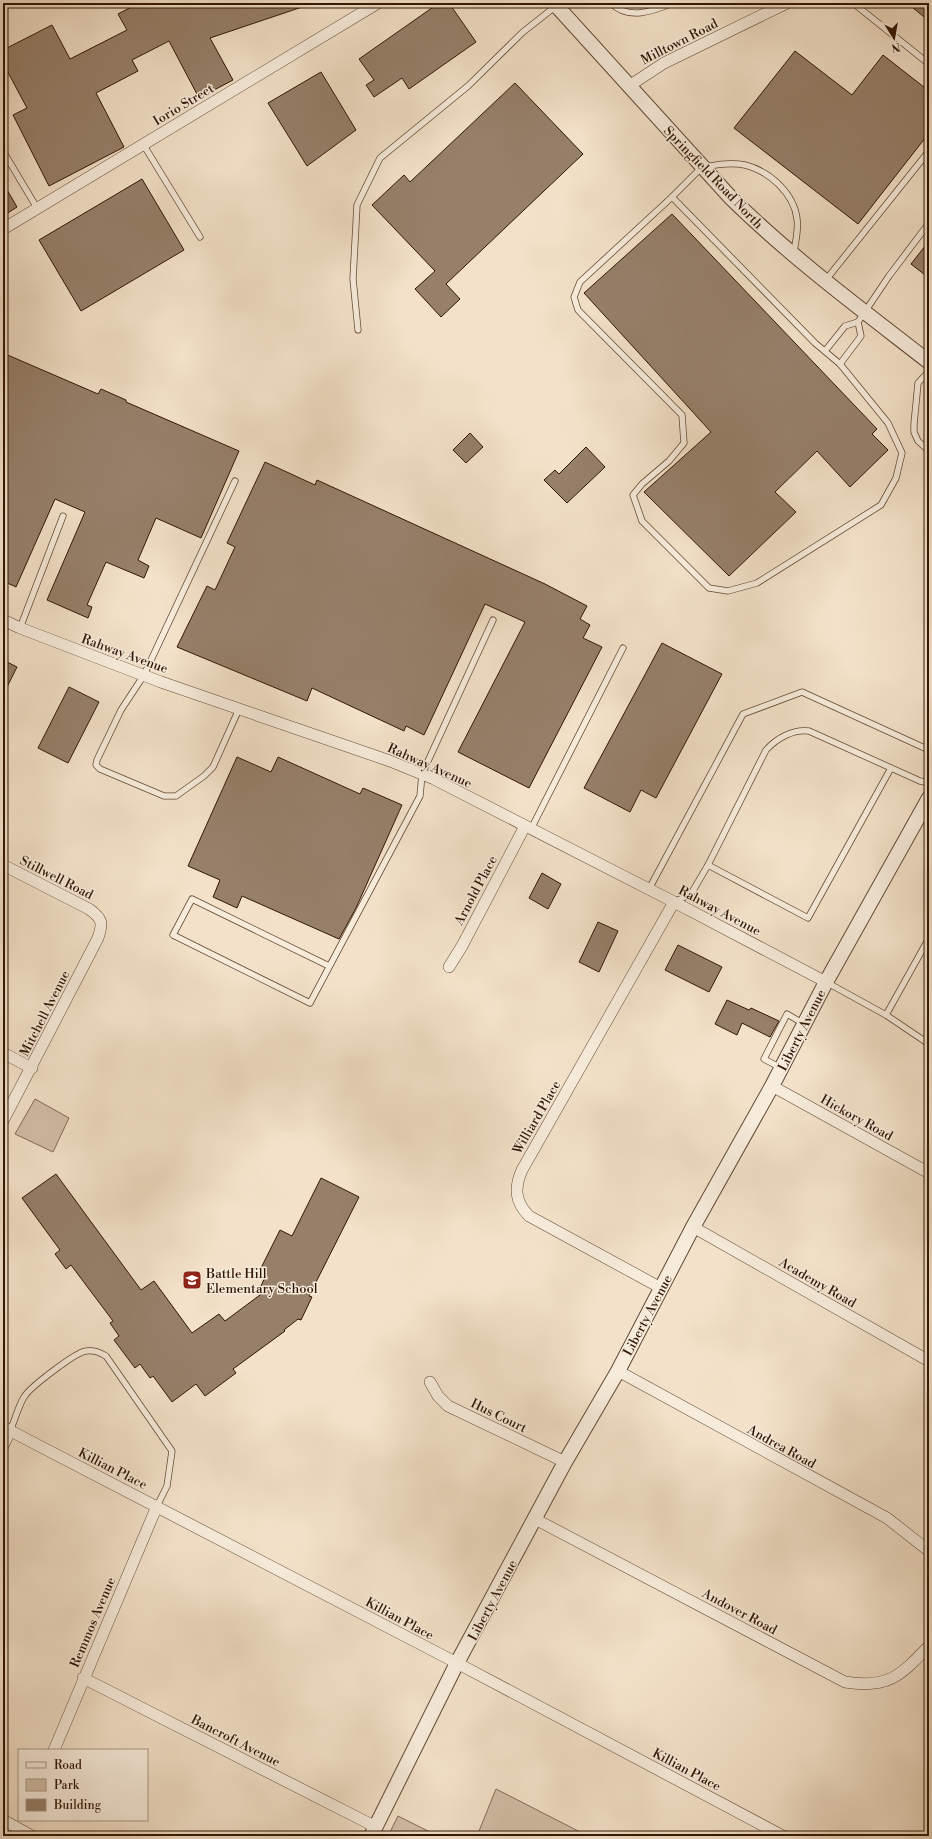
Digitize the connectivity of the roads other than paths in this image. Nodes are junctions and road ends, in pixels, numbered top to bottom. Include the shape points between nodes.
1 (13, 3) edge
2 (378, 3) edge
3 (611, 3) edge
4 (673, 3) edge
5 (787, 3) edge
6 (856, 3) edge
7 (555, 4) edge
8 (3, 6) edge
9 (929, 64) edge
10 (629, 86) junction
11 (143, 144) junction
12 (3, 151) edge
13 (929, 151) edge
14 (703, 167) junction
15 (672, 197) junction
16 (37, 208) junction
17 (929, 223) edge
18 (3, 229) edge
19 (200, 237) dead end
20 (794, 255) junction
21 (825, 281) junction
22 (861, 316) junction
23 (358, 330) dead end
24 (825, 351) junction
25 (929, 362) edge
26 (840, 364) junction
27 (929, 370) edge
28 (929, 450) edge
29 (235, 481) dead end
30 (63, 516) dead end
31 (3, 620) edge
32 (493, 620) dead end
33 (20, 628) junction
34 (622, 648) dead end
35 (144, 675) junction
36 (239, 709) junction
37 (929, 750) edge
38 (891, 768) junction
39 (422, 774) junction
40 (929, 783) edge
41 (929, 798) edge
42 (528, 828) junction
43 (3, 865) edge
44 (708, 865) junction
45 (649, 889) junction
46 (674, 902) junction
47 (98, 938) joint
48 (929, 938) edge
49 (329, 966) junction
50 (449, 967) dead end
51 (826, 982) junction
52 (886, 1015) junction
53 (804, 1024) junction
54 (929, 1044) edge
55 (3, 1053) edge
56 (32, 1068) junction
57 (781, 1068) junction
58 (772, 1086) junction
59 (3, 1121) edge
60 (929, 1173) edge
61 (693, 1227) junction
62 (661, 1288) junction
63 (929, 1361) edge
64 (618, 1371) junction
65 (430, 1382) dead end
66 (6, 1429) edge
67 (3, 1446) edge
68 (564, 1462) junction
69 (157, 1506) junction
70 (535, 1519) junction
71 (929, 1551) edge
72 (929, 1646) edge
73 (457, 1663) junction
74 (83, 1678) junction
75 (54, 1749) edge
76 (3, 1820) edge
77 (21, 1829) edge
78 (373, 1831) edge
79 (32, 1836) edge
80 (783, 1836) edge

1 - 8 lane
2 - 11 street, Iorio Street
3 - 4 lane via 615,8 633,13 648,12
5 - 10 street, Milltown Road via 664,63
6 - 9 lane
7 - 10 street, Springfield Road North
7 - 23 lane via 468,86 380,158 357,205 353,279
10 - 14 street, Springfield Road North
11 - 16 street, Iorio Street
11 - 19 lane
12 - 16 lane
13 - 21 lane
14 - 15 lane
14 - 20 street, Springfield Road North via 754,220
14 - 20 lane via 724,163 744,165 759,170 778,183 790,199 798,220
15 - 24 lane
15 - 26 lane via 580,282 574,296 578,310 682,416 684,443 633,495 642,521 709,588 728,591 757,583 881,505 896,478 902,453 888,423
16 - 18 street, Iorio Street
17 - 22 lane
20 - 21 street, Springfield Road North
21 - 22 street, Springfield Road North
22 - 24 lane via 845,326
22 - 25 street, Springfield Road North
22 - 26 lane via 861,336
24 - 26 lane
27 - 28 lane via 918,383 914,428 918,441
29 - 35 lane
30 - 33 lane
31 - 33 street, Rahway Avenue
32 - 39 lane
33 - 35 street, Rahway Avenue
34 - 42 lane
35 - 36 street, Rahway Avenue
35 - 36 lane via 121,710 96,765 164,796 176,796 212,767
36 - 39 street, Rahway Avenue
37 - 45 lane via 802,692 743,714
38 - 40 lane
38 - 44 lane via 809,731 799,730 773,742 766,750
38 - 44 lane via 808,918
39 - 42 street, Rahway Avenue
39 - 49 lane via 420,796
41 - 51 street, Liberty Avenue
42 - 45 street, Rahway Avenue
42 - 50 street, Arnold Place
43 - 47 street, Stillwell Road via 98,915 102,926
44 - 46 lane via 691,894
45 - 46 street, Rahway Avenue
46 - 51 street, Rahway Avenue
46 - 62 street, Williard Place via 522,1170 517,1180 516,1191 522,1209 529,1216
47 - 56 street, Mitchell Avenue
48 - 52 lane
49 - 49 lane via 310,1003 174,935 192,900
51 - 52 lane
51 - 53 street, Liberty Avenue
52 - 54 lane
53 - 57 street, Liberty Avenue
53 - 57 lane via 787,1014 764,1059
55 - 56 street
56 - 59 street, Mitchell Avenue
57 - 58 street, Liberty Avenue
58 - 60 street, Hickory Road
58 - 61 street, Liberty Avenue
61 - 62 street, Liberty Avenue
61 - 63 street, Academy Road
62 - 64 street, Liberty Avenue
64 - 68 street, Liberty Avenue
64 - 71 street, Andrea Road via 887,1518
65 - 68 street, Hus Court via 448,1406
66 - 67 street
66 - 69 street, Killian Place
66 - 69 lane via 31,1388 84,1350 98,1351 106,1356 172,1451 167,1486
68 - 70 street, Liberty Avenue
69 - 73 street, Killian Place
69 - 74 street, Remmos Avenue
70 - 72 street, Andover Road via 845,1682 866,1685 890,1680
70 - 73 street, Liberty Avenue
73 - 78 street, Liberty Avenue
73 - 80 street, Killian Place
74 - 75 street, Remmos Avenue
74 - 78 street, Bancroft Avenue
76 - 77 street
77 - 79 street

